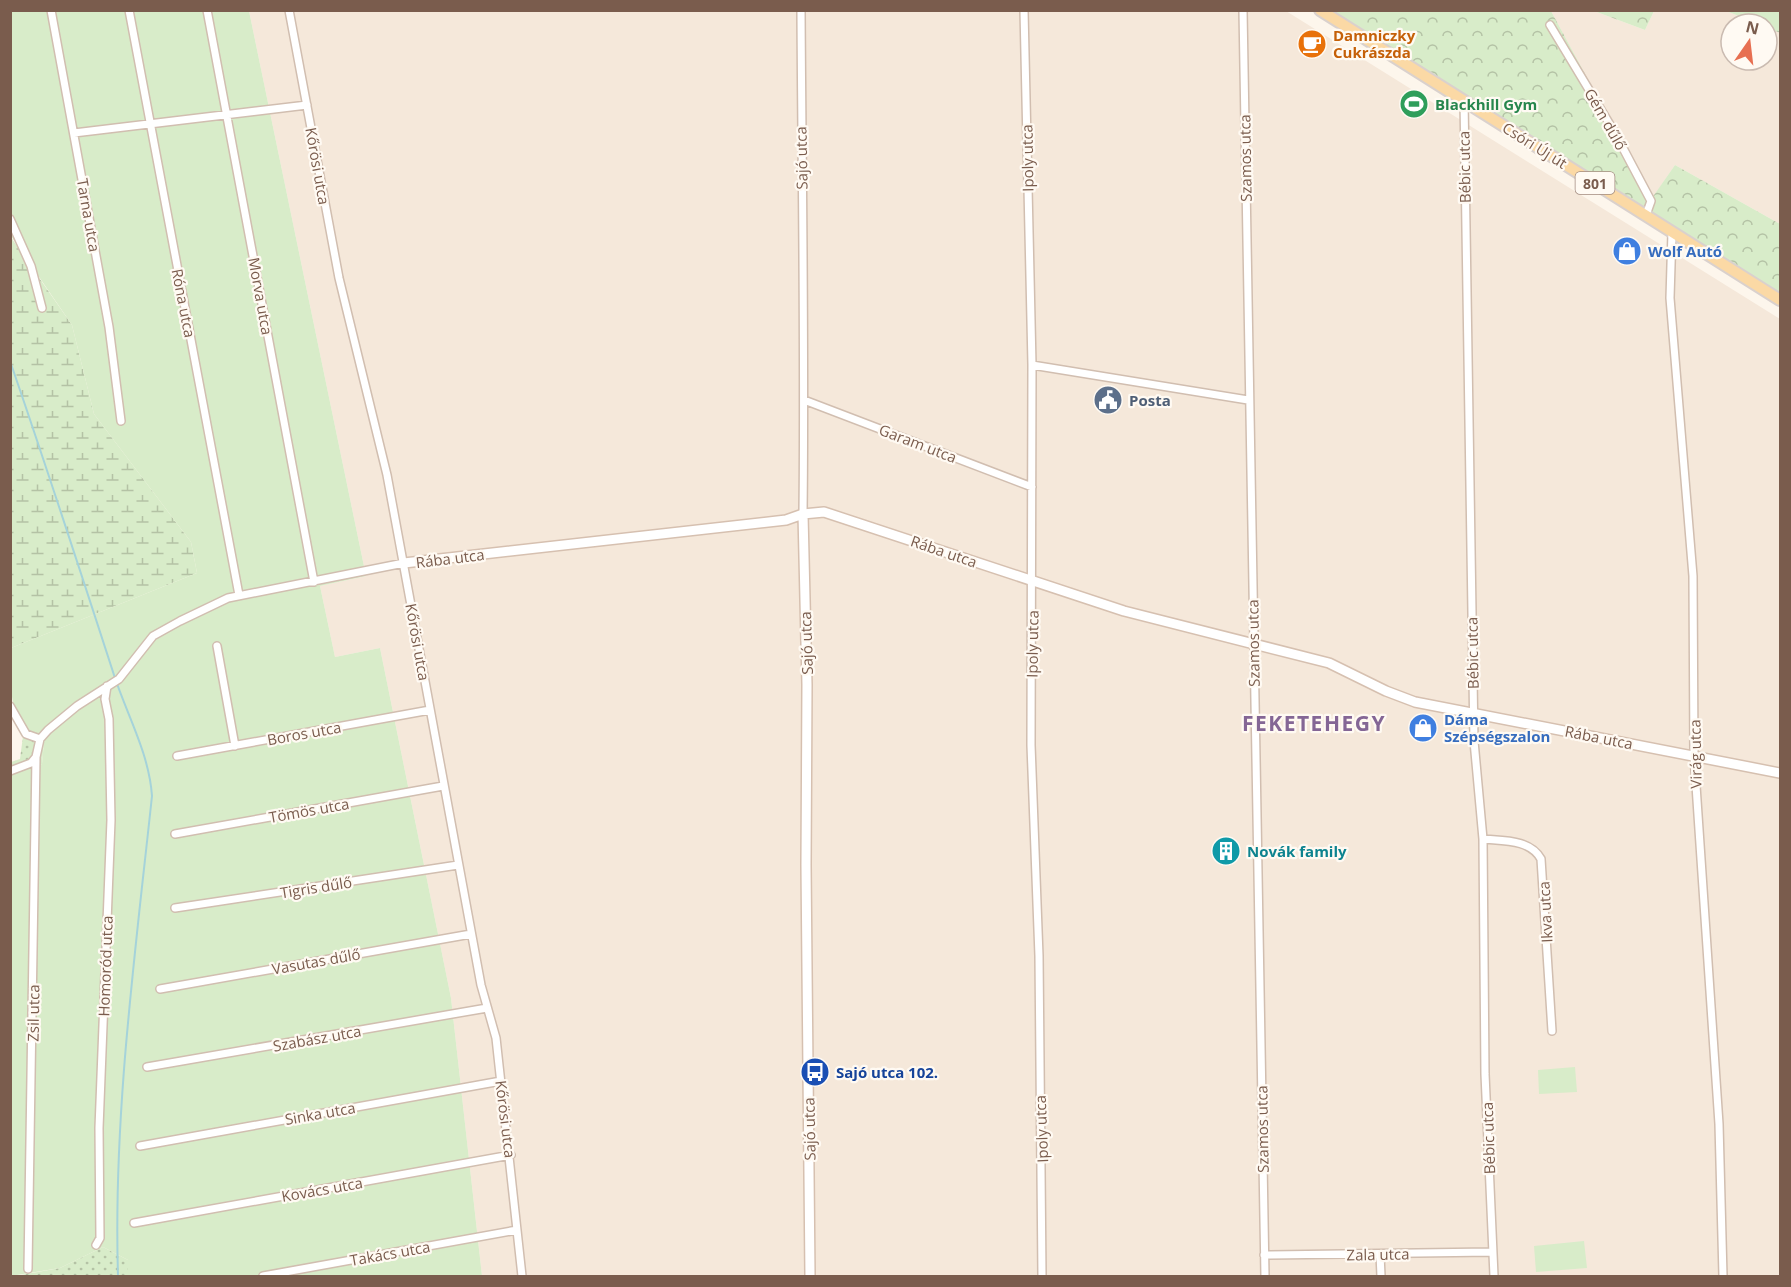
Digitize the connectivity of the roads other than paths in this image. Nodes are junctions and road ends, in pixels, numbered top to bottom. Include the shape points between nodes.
1 (51, 10) edge
2 (129, 10) edge
3 (207, 10) edge
4 (289, 10) edge
5 (801, 10) edge
6 (1024, 10) edge
7 (1243, 10) edge
8 (1320, 10) edge
9 (1550, 25) dead end
10 (1464, 100) junction
11 (307, 105) junction
12 (227, 114) junction
13 (151, 123) junction
14 (74, 133) junction
15 (1646, 215) junction
16 (10, 219) edge
17 (1672, 232) junction
18 (1780, 300) edge
19 (42, 308) dead end
20 (1032, 365) junction
21 (804, 400) junction
22 (1248, 400) junction
23 (121, 421) dead end
24 (1032, 487) junction
25 (803, 514) junction
26 (404, 564) junction
27 (1032, 581) junction
28 (314, 582) junction
29 (239, 595) junction
30 (1252, 645) junction
31 (217, 646) dead end
32 (113, 683) junction
33 (10, 706) edge
34 (430, 710) junction
35 (1473, 713) junction
36 (40, 739) junction
37 (235, 746) junction
38 (177, 756) dead end
39 (1694, 756) junction
40 (36, 757) junction
41 (10, 771) edge
42 (1780, 773) edge
43 (443, 786) junction
44 (175, 834) dead end
45 (1483, 839) junction
46 (458, 865) junction
47 (175, 909) dead end
48 (471, 934) junction
49 (160, 989) dead end
50 (487, 1008) junction
51 (1552, 1031) dead end
52 (147, 1067) dead end
53 (501, 1081) junction
54 (140, 1146) dead end
55 (511, 1155) junction
56 (134, 1223) dead end
57 (517, 1230) junction
58 (96, 1245) dead end
59 (1491, 1252) junction
60 (1380, 1254) junction
61 (1264, 1255) junction
62 (28, 1269) dead end
63 (263, 1276) edge
64 (522, 1276) edge
65 (810, 1276) edge
66 (1042, 1276) edge
67 (1265, 1276) edge
68 (1381, 1276) edge
69 (1494, 1276) edge
70 (1723, 1276) edge

1 - 14 street, Tarna utca
2 - 13 street, Róna utca
3 - 12 street, Morva utca
4 - 11 street, Kőrösi utca
5 - 21 street, Sajó utca
6 - 20 street, Ipoly utca
7 - 22 street, Szamos utca
8 - 10 main road, Csóri Új út / 801
9 - 15 street, Gém dűlő via 1651,201
10 - 15 main road, Csóri Új út / 801
10 - 35 street, Bébic utca
11 - 12 street
11 - 26 street, Kőrösi utca via 339,278 387,475
12 - 13 street
12 - 28 street, Morva utca
13 - 14 street
13 - 29 street, Róna utca
14 - 23 street, Tarna utca via 109,327
15 - 17 main road, Csóri Új út / 801
16 - 19 street via 31,266
17 - 18 main road, Csóri Új út / 801
17 - 39 street, Virág utca via 1670,298 1694,588
20 - 22 street
20 - 24 street, Ipoly utca
21 - 24 street, Garam utca
21 - 25 street, Sajó utca
22 - 30 street, Szamos utca
24 - 27 street, Ipoly utca
25 - 26 street, Rába utca via 786,520
25 - 27 street, Rába utca via 831,513
25 - 65 street, Sajó utca
26 - 28 street, Rába utca
26 - 34 street, Kőrösi utca
27 - 30 street, Rába utca via 1167,624
27 - 66 street, Ipoly utca via 1031,756 1039,956
28 - 29 street, Rába utca
29 - 32 street, Rába utca via 153,636
30 - 35 street, Rába utca via 1329,663 1408,699
30 - 61 street, Szamos utca
31 - 37 street
32 - 36 street, Rába utca via 61,718
32 - 58 street, Homoród utca via 105,699 109,719 111,820 99,1128 100,1238
33 - 36 street via 26,734
34 - 37 street, Boros utca
34 - 43 street, Kőrösi utca
35 - 39 street, Rába utca
35 - 45 street, Bébic utca
36 - 40 street, Zsil utca
37 - 38 street, Boros utca
39 - 42 street, Rába utca
39 - 70 street, Virág utca via 1719,1124
40 - 41 street via 26,767
40 - 62 street, Zsil utca
43 - 44 street, Tömös utca
43 - 46 street, Kőrösi utca
45 - 51 street, Ikva utca via 1521,844 1532,848 1541,859
45 - 59 street, Bébic utca
46 - 47 street, Tigris dűlő
46 - 48 street, Kőrösi utca
48 - 49 street, Vasutas dűlő
48 - 50 street, Kőrösi utca
50 - 52 street, Szabász utca
50 - 53 street, Kőrösi utca via 496,1038
53 - 54 street, Sinka utca
53 - 55 street, Kőrösi utca
55 - 56 street, Kovács utca
55 - 57 street, Kőrösi utca
57 - 63 street, Takács utca
57 - 64 street, Kőrösi utca
59 - 60 street, Zala utca
59 - 69 street, Bébic utca
60 - 61 street, Zala utca
60 - 68 street
61 - 67 street, Szamos utca

